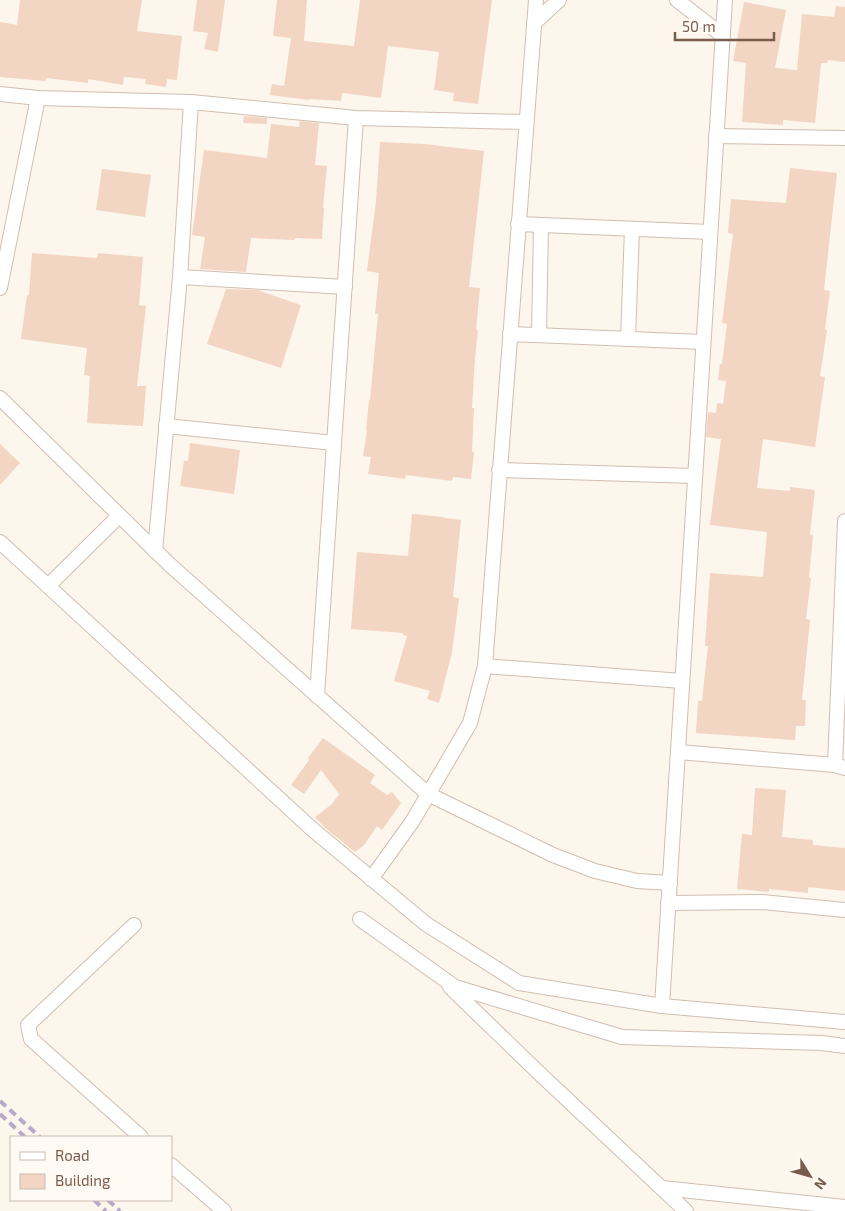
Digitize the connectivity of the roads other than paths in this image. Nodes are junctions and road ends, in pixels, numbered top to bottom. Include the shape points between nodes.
1 (536, 0) edge
2 (559, 0) edge
3 (677, 0) edge
4 (725, 0) edge
5 (534, 23) junction
6 (723, 36) junction
7 (0, 94) edge
8 (38, 98) junction
9 (191, 102) junction
10 (356, 118) junction
11 (526, 122) junction
12 (716, 136) junction
13 (845, 138) edge
14 (518, 224) junction
15 (541, 225) junction
16 (632, 229) junction
17 (710, 232) junction
18 (180, 277) junction
19 (345, 287) junction
20 (0, 288) edge
21 (510, 334) junction
22 (539, 335) junction
23 (628, 339) junction
24 (703, 342) junction
25 (0, 398) edge
26 (166, 426) junction
27 (334, 443) junction
28 (500, 470) junction
29 (695, 476) junction
30 (119, 516) junction
31 (845, 521) edge
32 (0, 542) edge
33 (155, 551) junction
34 (844, 556) edge
35 (48, 586) junction
36 (485, 666) junction
37 (682, 681) junction
38 (317, 696) junction
39 (678, 752) junction
40 (840, 766) edge
41 (428, 794) junction
42 (371, 878) junction
43 (670, 883) junction
44 (668, 903) junction
45 (845, 910) edge
46 (360, 920) dead end
47 (134, 925) dead end
48 (437, 974) junction
49 (662, 1006) junction
50 (845, 1022) edge
51 (845, 1046) edge
52 (140, 1136) edge
53 (172, 1165) edge
54 (662, 1188) junction
55 (845, 1206) edge
56 (224, 1211) edge
57 (686, 1211) edge

1 - 5 street
2 - 5 street
3 - 6 street
4 - 6 street
5 - 11 street
6 - 12 street
7 - 8 street
8 - 9 street
8 - 20 street
9 - 10 street
9 - 18 street
10 - 11 street
10 - 19 street
11 - 14 street
12 - 13 street
12 - 17 street
14 - 15 street
14 - 21 street
15 - 16 street
15 - 22 street
16 - 17 street
16 - 23 street
17 - 24 street
18 - 19 street
18 - 26 street
19 - 27 street
21 - 22 street
21 - 28 street
22 - 23 street
23 - 24 street
24 - 29 street
25 - 30 street
26 - 27 street
26 - 33 street
27 - 38 street
28 - 29 street
28 - 36 street
29 - 37 street
30 - 33 street
30 - 35 street
31 - 34 street
32 - 35 street
33 - 38 street
34 - 40 street
35 - 42 street via 312,830
36 - 37 street
36 - 41 street via 470,723
37 - 39 street
38 - 41 street
39 - 40 street
39 - 43 street
41 - 42 street
41 - 43 street via 553,855 587,868 637,881
42 - 49 street via 426,924 519,983
43 - 44 street
44 - 45 street via 762,902
44 - 49 street
46 - 48 street
47 - 52 street via 28,1025 31,1039
48 - 51 street via 454,987 622,1037
48 - 54 street
49 - 50 street
53 - 56 street
54 - 55 street
54 - 57 street

